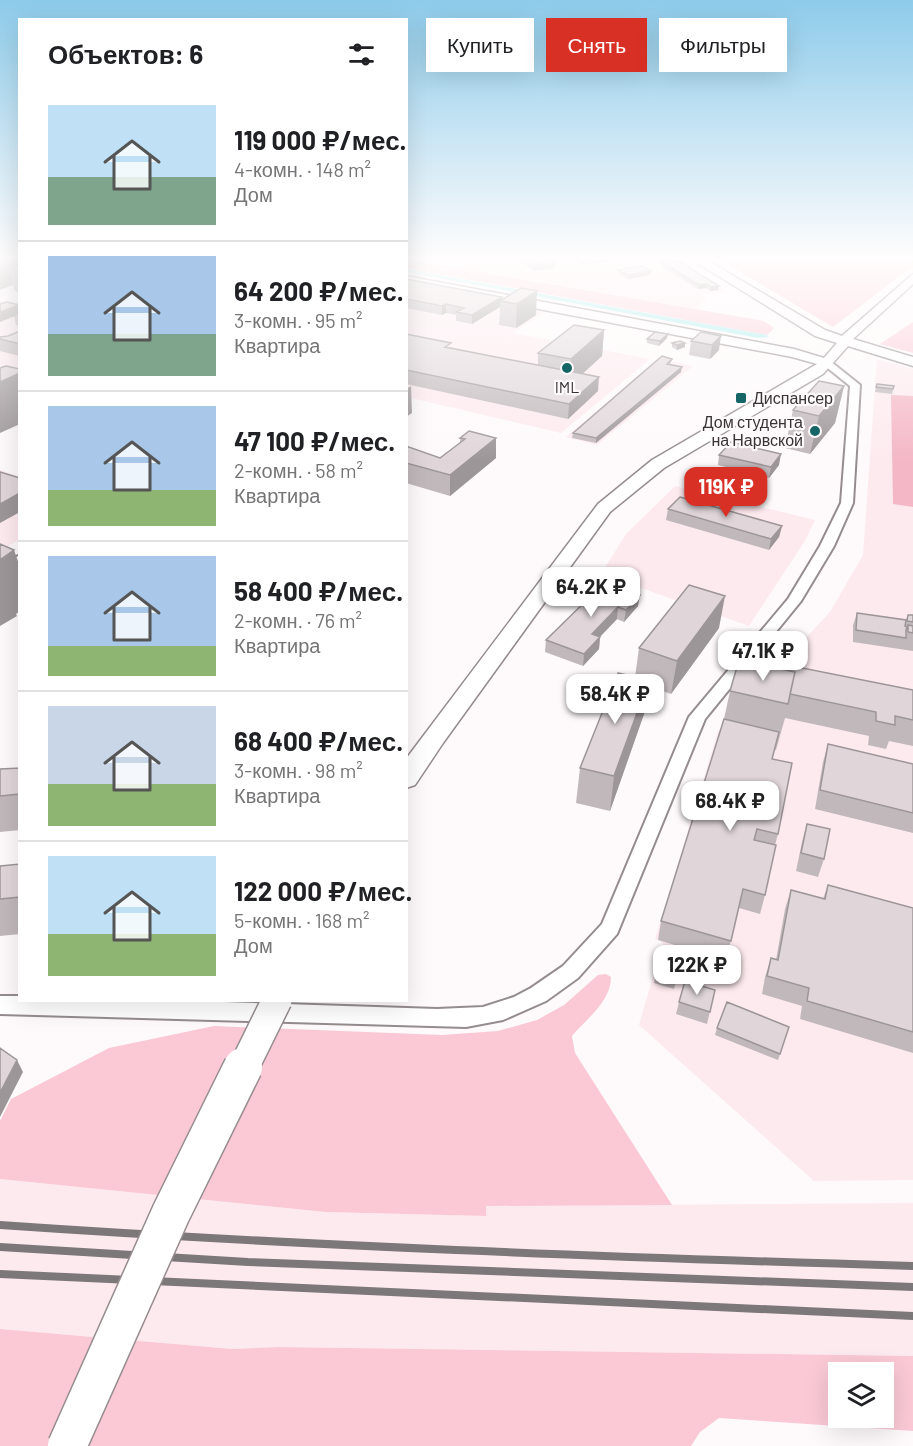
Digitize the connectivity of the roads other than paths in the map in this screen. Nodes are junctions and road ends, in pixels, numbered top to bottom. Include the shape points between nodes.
1 (654, 326) edge
2 (809, 326) edge
3 (858, 326) edge
4 (845, 342) junction
5 (913, 362) edge
6 (827, 363) junction
7 (18, 561) edge
8 (0, 572) edge
9 (408, 776) edge
10 (276, 1002) edge
11 (0, 1005) edge
12 (67, 1446) edge

1 - 6 street
2 - 4 street
3 - 4 street
4 - 5 street
4 - 6 street
6 - 9 street via 658,464 619,494 589,526
6 - 11 street via 855,385 847,503 794,601 697,717 610,928 593,952 547,990 517,1006 482,1016 436,1018
7 - 8 street
10 - 12 street, bridge via 171,1213

